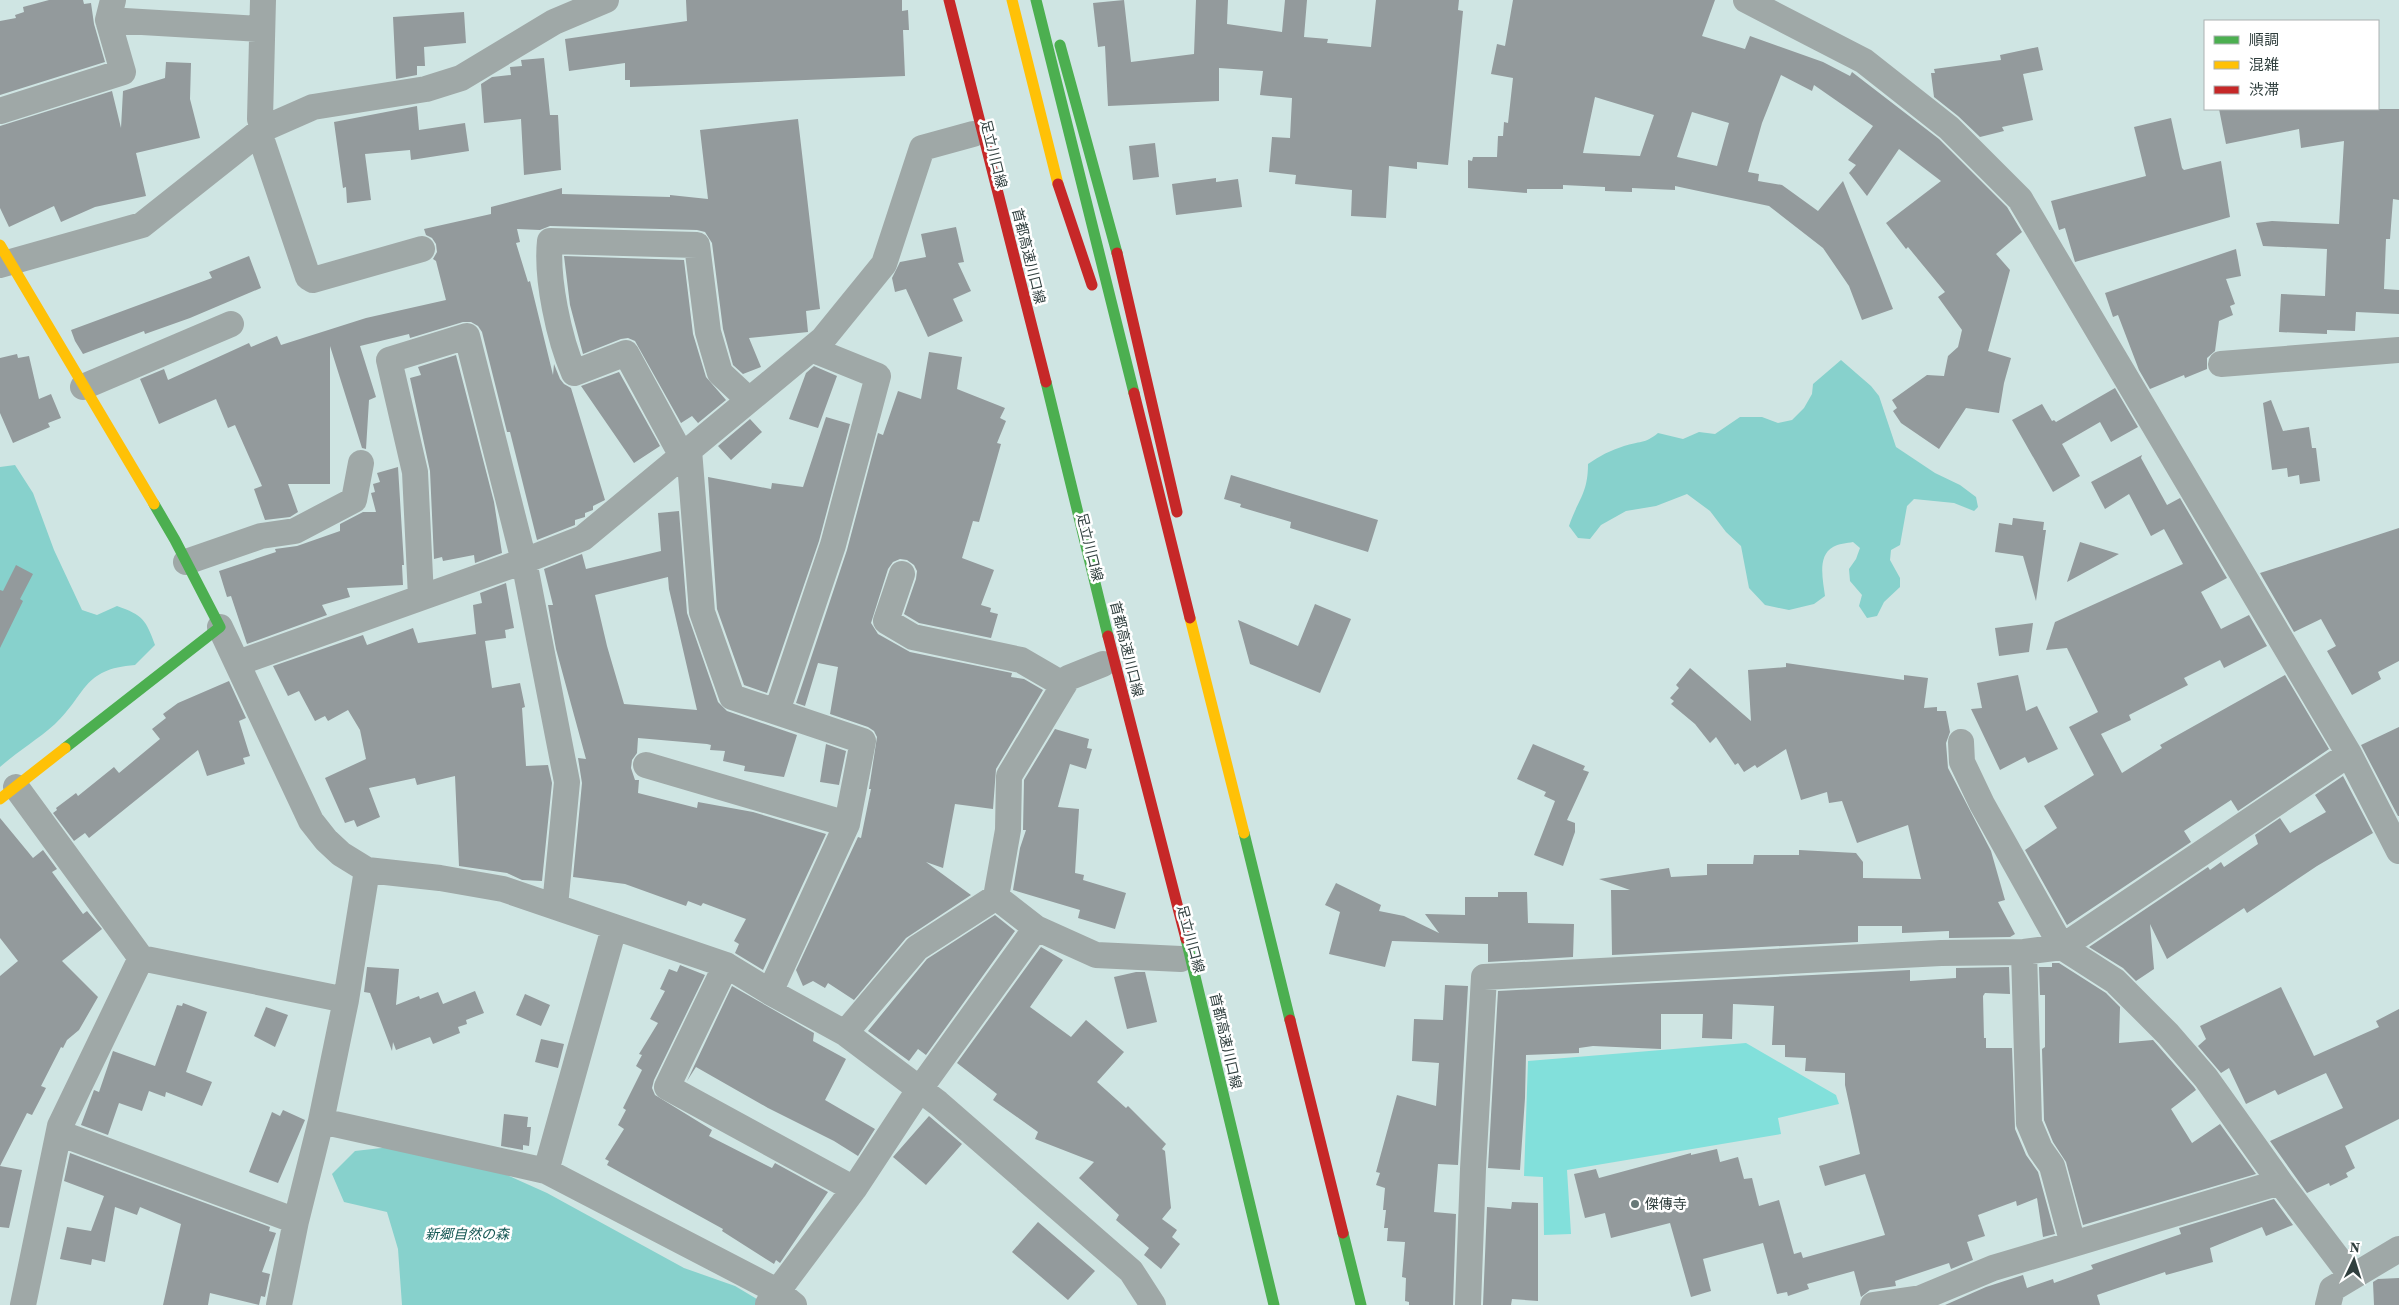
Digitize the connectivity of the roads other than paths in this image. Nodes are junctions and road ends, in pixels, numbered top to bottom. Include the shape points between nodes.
1 (263, 0) edge
2 (606, 0) edge
3 (940, 0) edge
4 (949, 0) edge
5 (1012, 0) edge
6 (1036, 0) edge
7 (1047, 0) edge
8 (1746, 0) edge
9 (111, 10) edge
10 (261, 29) junction
11 (0, 111) edge
12 (261, 131) junction
13 (973, 134) junction
14 (422, 248) dead end
15 (3, 258) edge
16 (1096, 298) dead end
17 (1103, 317) dead end
18 (231, 324) dead end
19 (811, 349) junction
20 (2399, 350) edge
21 (2221, 364) dead end
22 (83, 387) junction
23 (749, 400) junction
24 (1148, 446) junction
25 (685, 453) junction
26 (361, 463) dead end
27 (1181, 528) dead end
28 (1187, 557) dead end
29 (524, 561) junction
30 (186, 562) junction
31 (902, 574) dead end
32 (421, 598) junction
33 (220, 627) junction
34 (238, 663) junction
35 (1103, 664) junction
36 (1064, 685) junction
37 (777, 711) junction
38 (1960, 742) dead end
39 (2348, 754) junction
40 (646, 765) dead end
41 (8, 793) edge
42 (847, 824) junction
43 (2399, 851) edge
44 (367, 870) junction
45 (996, 897) junction
46 (555, 906) junction
47 (614, 928) junction
48 (1036, 928) junction
49 (2062, 947) junction
50 (2024, 952) junction
51 (141, 958) junction
52 (1181, 959) junction
53 (726, 965) junction
54 (770, 992) junction
55 (346, 1000) junction
56 (845, 1033) junction
57 (919, 1090) junction
58 (321, 1121) junction
59 (59, 1132) junction
60 (546, 1171) junction
61 (2280, 1182) junction
62 (854, 1189) junction
63 (296, 1221) junction
64 (2073, 1244) junction
65 (2399, 1250) edge
66 (2352, 1277) junction
67 (780, 1300) edge
68 (23, 1305) edge
69 (280, 1305) edge
70 (1152, 1305) edge
71 (1265, 1305) edge
72 (1274, 1305) edge
73 (1361, 1305) edge
74 (1370, 1305) edge
75 (1468, 1305) edge
76 (1874, 1305) edge
77 (2328, 1305) edge

1 - 10 street
2 - 12 street via 554,22 461,78 426,89 313,107
3 - 13 main road, 足立川口線
4 - 72 main road, 首都高速川口線 via 1195,974
5 - 16 main road via 1061,197
6 - 24 main road
7 - 27 main road via 1120,263
8 - 39 street via 1864,61 1948,128 2020,199
9 - 10 street
9 - 11 street via 123,72
10 - 12 street
12 - 14 street via 308,277 313,280
12 - 15 street via 142,225
13 - 19 street via 922,148 884,264 823,339
13 - 35 main road, 足立川口線
15 - 22 main road
17 - 24 main road
18 - 22 street
19 - 23 street
19 - 37 street via 878,376 833,545
20 - 21 street
22 - 30 main road
23 - 25 street
23 - 25 street via 720,374 708,332 697,245 550,241 548,263 565,354 574,373 626,353
24 - 73 main road
25 - 29 street via 583,538
25 - 37 street via 702,612 732,697
26 - 30 street via 354,500 296,531 261,536
28 - 74 main road
29 - 32 street
29 - 32 street via 467,336 389,360 415,472
29 - 46 street via 567,782
30 - 33 main road
31 - 36 street via 886,620 913,637 1021,660
32 - 34 street
33 - 34 street
33 - 41 main road
34 - 44 street via 311,821 341,854
35 - 36 street via 1068,678
35 - 52 main road, 足立川口線
36 - 45 street via 1009,776 1008,830
37 - 42 street via 864,741
38 - 49 street via 1962,762 1978,796
39 - 43 street
39 - 49 street
40 - 42 street
41 - 51 street
42 - 54 street
44 - 46 street via 503,888
44 - 55 street
45 - 48 street
45 - 56 street via 917,948
46 - 47 street
47 - 53 street
47 - 60 street
48 - 52 street via 1096,955
48 - 57 street
49 - 50 street
49 - 61 street via 2115,982 2168,1034 2206,1078
50 - 64 street via 2030,1122 2040,1149 2052,1166
50 - 75 street via 1940,953 1484,977
51 - 55 street
51 - 59 street
52 - 71 main road, 足立川口線
53 - 54 street
53 - 62 street via 667,1087
54 - 56 street
55 - 58 street
56 - 57 street
57 - 62 street
57 - 70 street via 1131,1271
58 - 60 street
58 - 63 street
59 - 63 street
59 - 68 street
60 - 67 street
61 - 64 street
61 - 66 street
62 - 67 street
63 - 69 street
64 - 76 street via 1993,1268 1921,1298
65 - 66 street
66 - 77 street via 2332,1289

